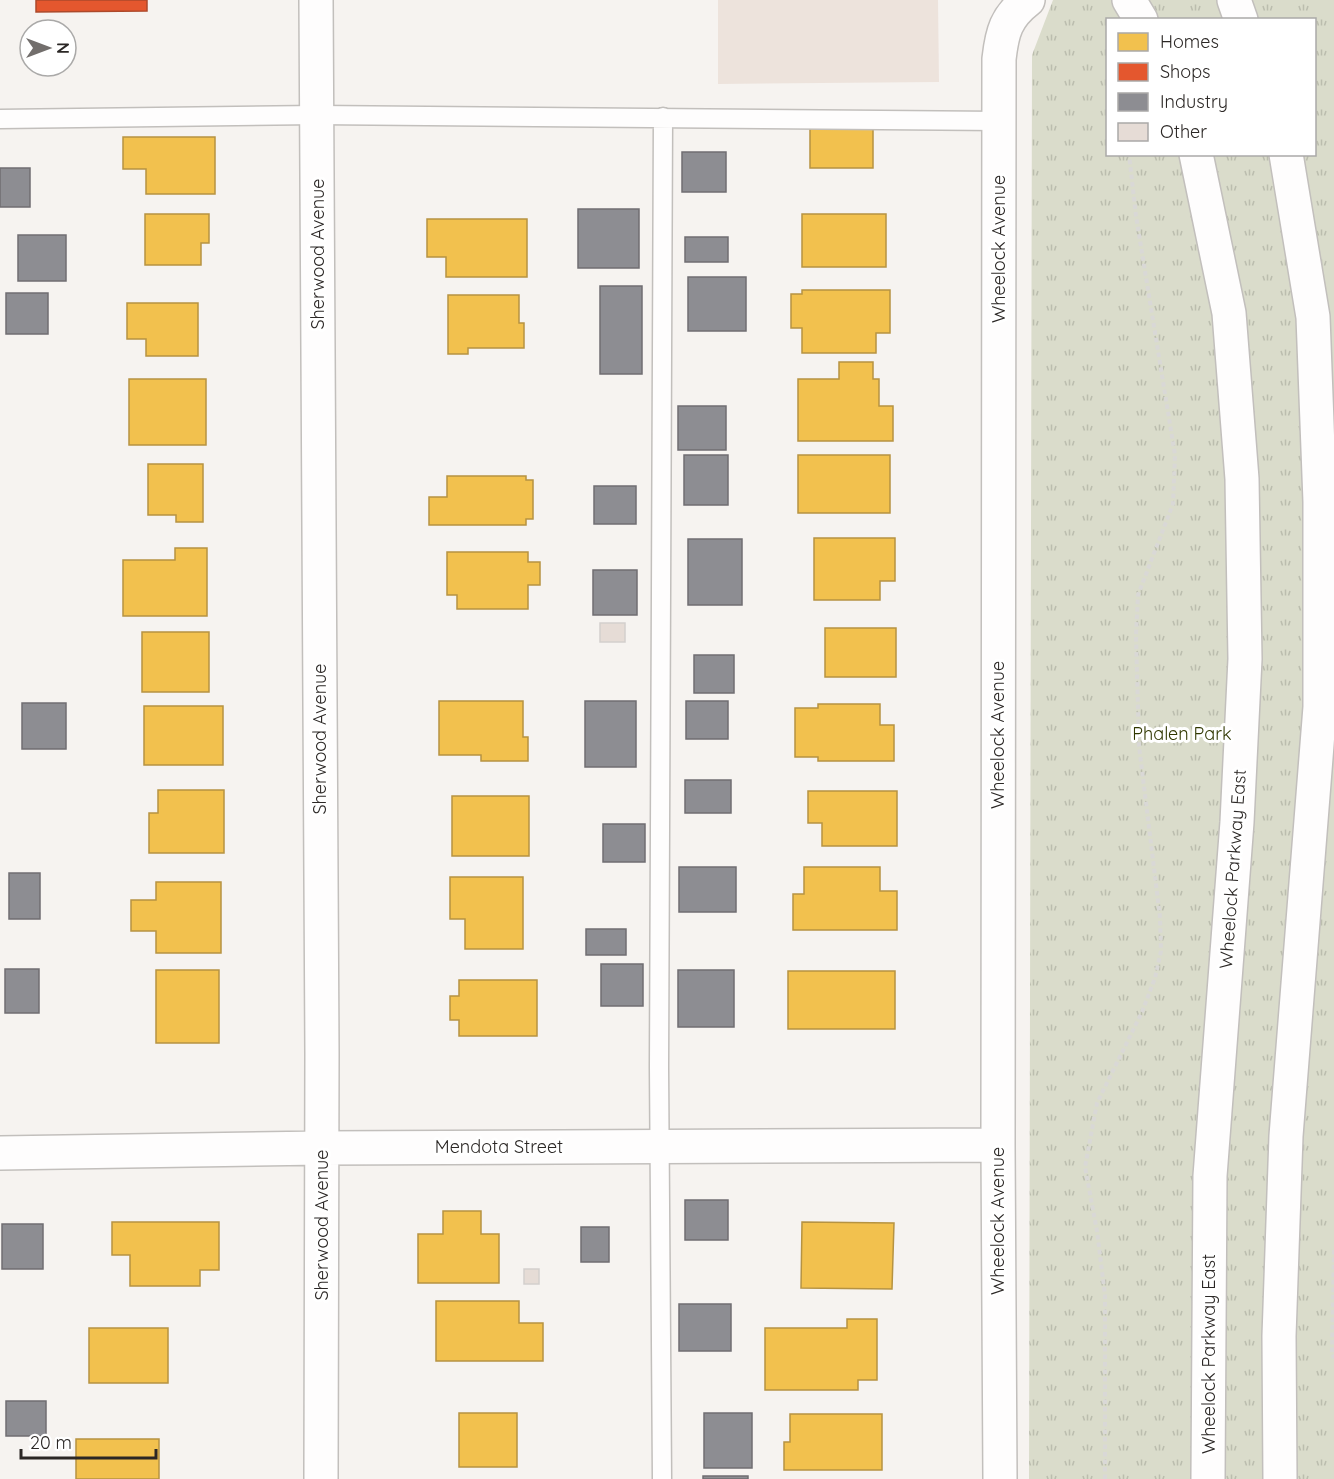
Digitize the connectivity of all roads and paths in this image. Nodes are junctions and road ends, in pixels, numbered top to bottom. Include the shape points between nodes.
1 (316, 0) edge
2 (1028, 0) edge
3 (1129, 0) edge
4 (1234, 0) edge
5 (1140, 18) edge
6 (1240, 18) edge
7 (317, 115) junction
8 (663, 117) junction
9 (0, 119) edge
10 (999, 121) junction
11 (1129, 156) edge
12 (1196, 156) edge
13 (1286, 156) edge
14 (998, 1145) junction
15 (659, 1146) junction
16 (322, 1148) junction
17 (0, 1153) edge
18 (1334, 1250) edge
19 (1334, 1358) edge
20 (321, 1479) edge
21 (662, 1479) edge
22 (1000, 1479) edge
23 (1105, 1479) edge
24 (1208, 1479) edge
25 (1280, 1479) edge

1 - 7 street, Sherwood Avenue
2 - 10 street, Wheelock Avenue via 1006,24 1001,42
3 - 5 street
4 - 6 street
7 - 8 lane
7 - 9 lane
7 - 16 street, Sherwood Avenue
8 - 10 lane
8 - 15 lane
10 - 14 street, Wheelock Avenue
11 - 23 path via 1175,454 1173,504 1138,595 1136,636 1138,746 1161,951 1142,1012 1097,1103 1085,1167 1105,1295
12 - 24 street, Wheelock Parkway East via 1229,313 1242,479 1245,659 1237,822 1210,1176
13 - 25 street via 1313,317 1320,502 1320,707 1286,1136 1279,1336
14 - 15 street, Mendota Street
14 - 22 street, Wheelock Avenue
15 - 16 street, Mendota Street
15 - 21 lane
16 - 17 street, Mendota Street
16 - 20 street, Sherwood Avenue
18 - 19 path

